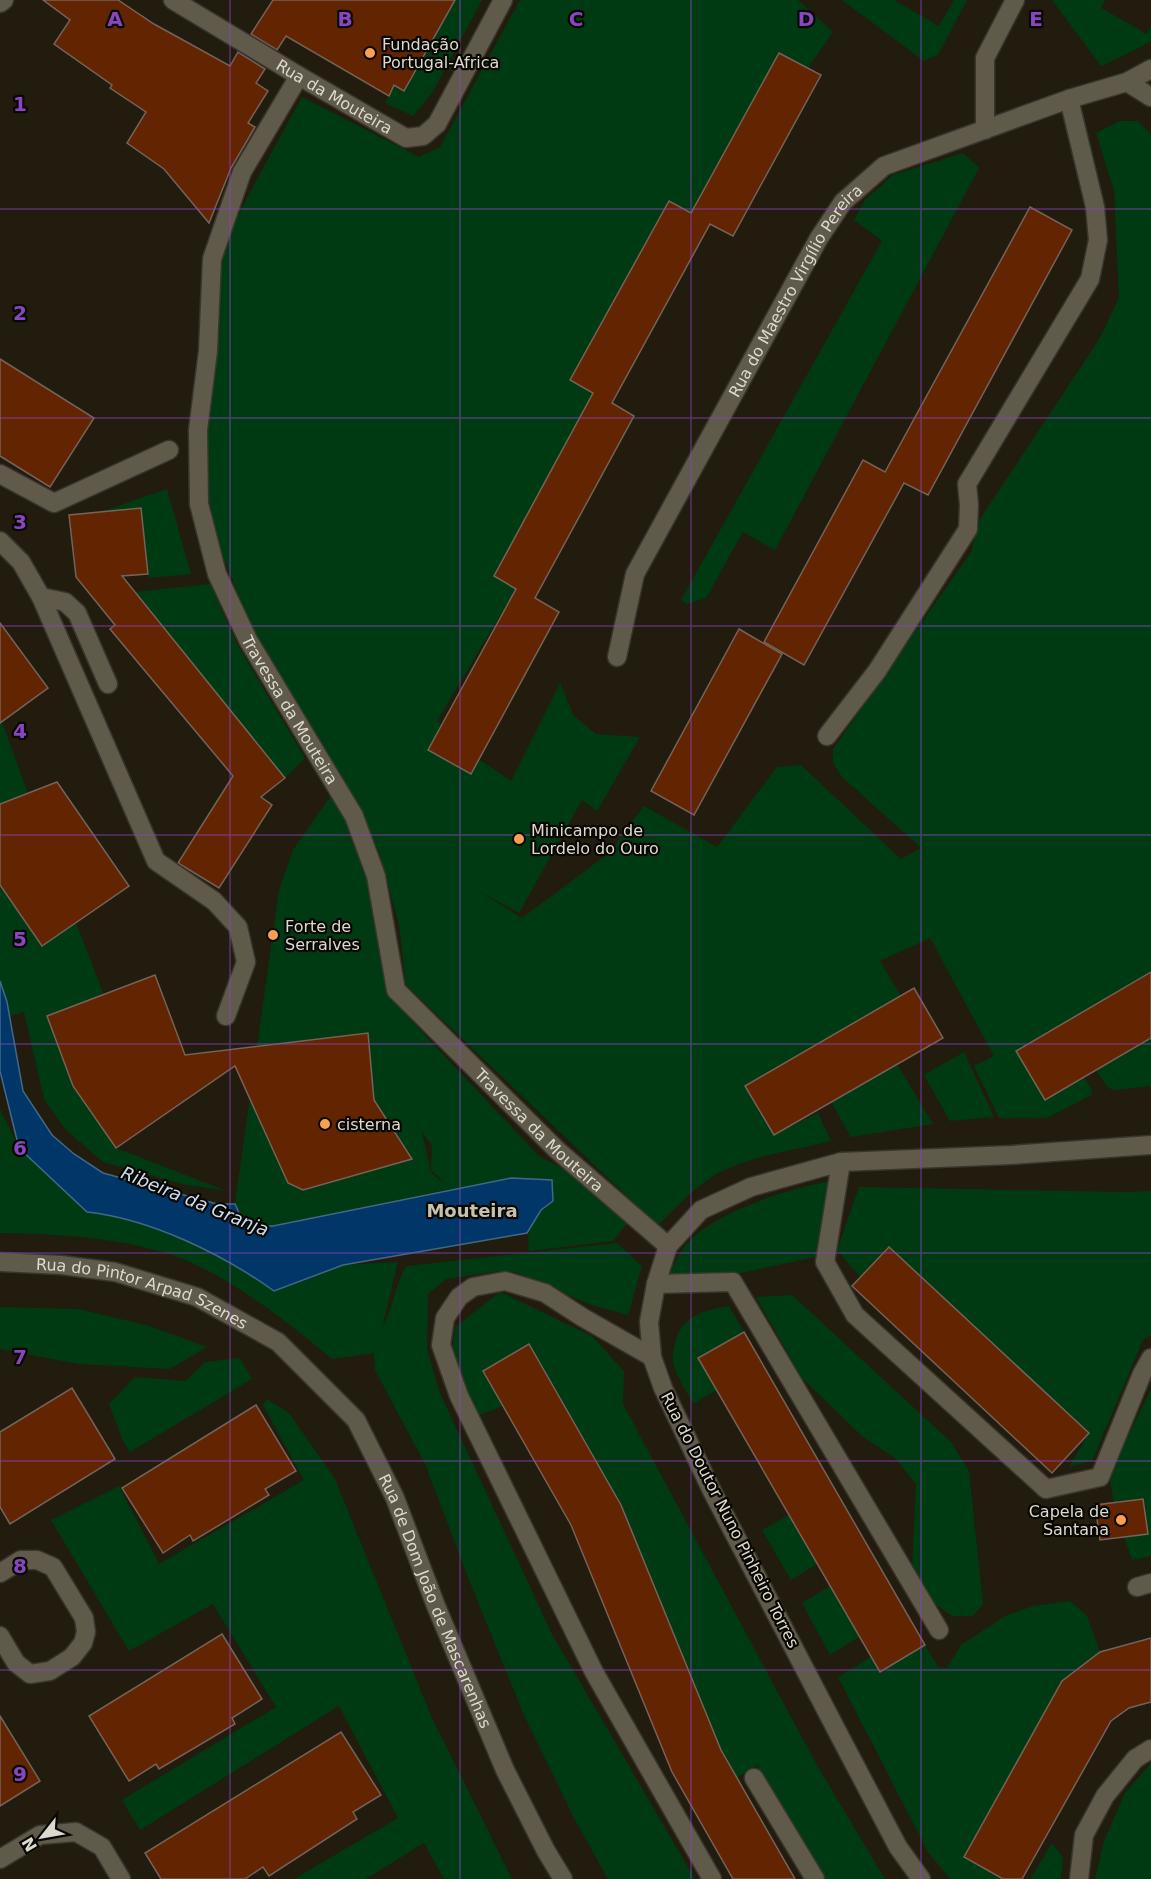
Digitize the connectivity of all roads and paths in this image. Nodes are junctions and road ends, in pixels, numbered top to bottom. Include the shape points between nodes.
1 (4, 0) edge
2 (173, 0) edge
3 (503, 0) edge
4 (1015, 0) edge
5 (0, 3) edge
6 (1151, 69) edge
7 (299, 76) junction
8 (1127, 82) junction
9 (1151, 97) edge
10 (1069, 99) junction
11 (985, 130) junction
12 (169, 450) dead end
13 (0, 474) edge
14 (0, 541) edge
15 (41, 597) junction
16 (617, 657) dead end
17 (108, 684) dead end
18 (826, 736) dead end
19 (226, 1016) dead end
20 (1151, 1146) edge
21 (841, 1162) junction
22 (668, 1246) junction
23 (0, 1262) edge
24 (656, 1284) junction
25 (278, 1342) joint
26 (652, 1357) junction
27 (1151, 1358) edge
28 (0, 1573) edge
29 (939, 1630) dead end
30 (0, 1636) edge
31 (1151, 1749) edge
32 (753, 1778) dead end
33 (0, 1859) edge
34 (122, 1879) edge
35 (563, 1879) edge
36 (712, 1879) edge
37 (815, 1879) edge
38 (921, 1879) edge
39 (1079, 1879) edge

1 - 5 street
2 - 7 street, Rua da Mouteira
3 - 7 street, Rua da Mouteira via 438,124 423,136 406,138
4 - 11 street via 985,58
6 - 8 street, Rua do Maestro Virgílio Pereira
7 - 22 street, Travessa da Mouteira via 242,172 212,259 208,351 198,430 199,504 217,574 248,640 354,816 376,876 396,990 557,1150
8 - 9 street
8 - 10 street, Rua do Maestro Virgílio Pereira
10 - 11 street, Rua do Maestro Virgílio Pereira
10 - 18 street via 1095,207 1098,240 1090,279 967,484 968,529 877,671
11 - 16 street, Rua do Maestro Virgílio Pereira via 884,166 843,202 819,238 635,574
12 - 13 street via 54,503
14 - 15 street via 21,562
15 - 17 street via 65,602 77,613
15 - 19 street via 156,861 214,901 238,927 246,962
20 - 21 street, Rua do Doutor Nuno Pinheiro Torres
21 - 22 street, Rua do Doutor Nuno Pinheiro Torres via 751,1187 701,1210
21 - 27 street via 825,1262 855,1315 1046,1489 1100,1477
22 - 24 street, Rua do Doutor Nuno Pinheiro Torres
23 - 25 street, Rua do Pintor Arpad Szenes via 115,1272 197,1297
24 - 26 street, Rua do Doutor Nuno Pinheiro Torres via 648,1322
24 - 29 street via 733,1282
25 - 35 street, Rua de Dom João de Mascarenhas via 356,1420 395,1498 505,1770
26 - 36 street via 545,1293 505,1281 472,1287 444,1318 441,1345 459,1396 594,1672
26 - 38 street, Rua do Doutor Nuno Pinheiro Torres via 717,1502 898,1847
28 - 30 street via 21,1560 37,1560 53,1567 84,1618 86,1632 72,1658 50,1671 30,1674 16,1663
31 - 39 street via 1135,1759 1105,1796 1084,1835
32 - 37 street
33 - 34 street via 40,1835 76,1832 102,1847

